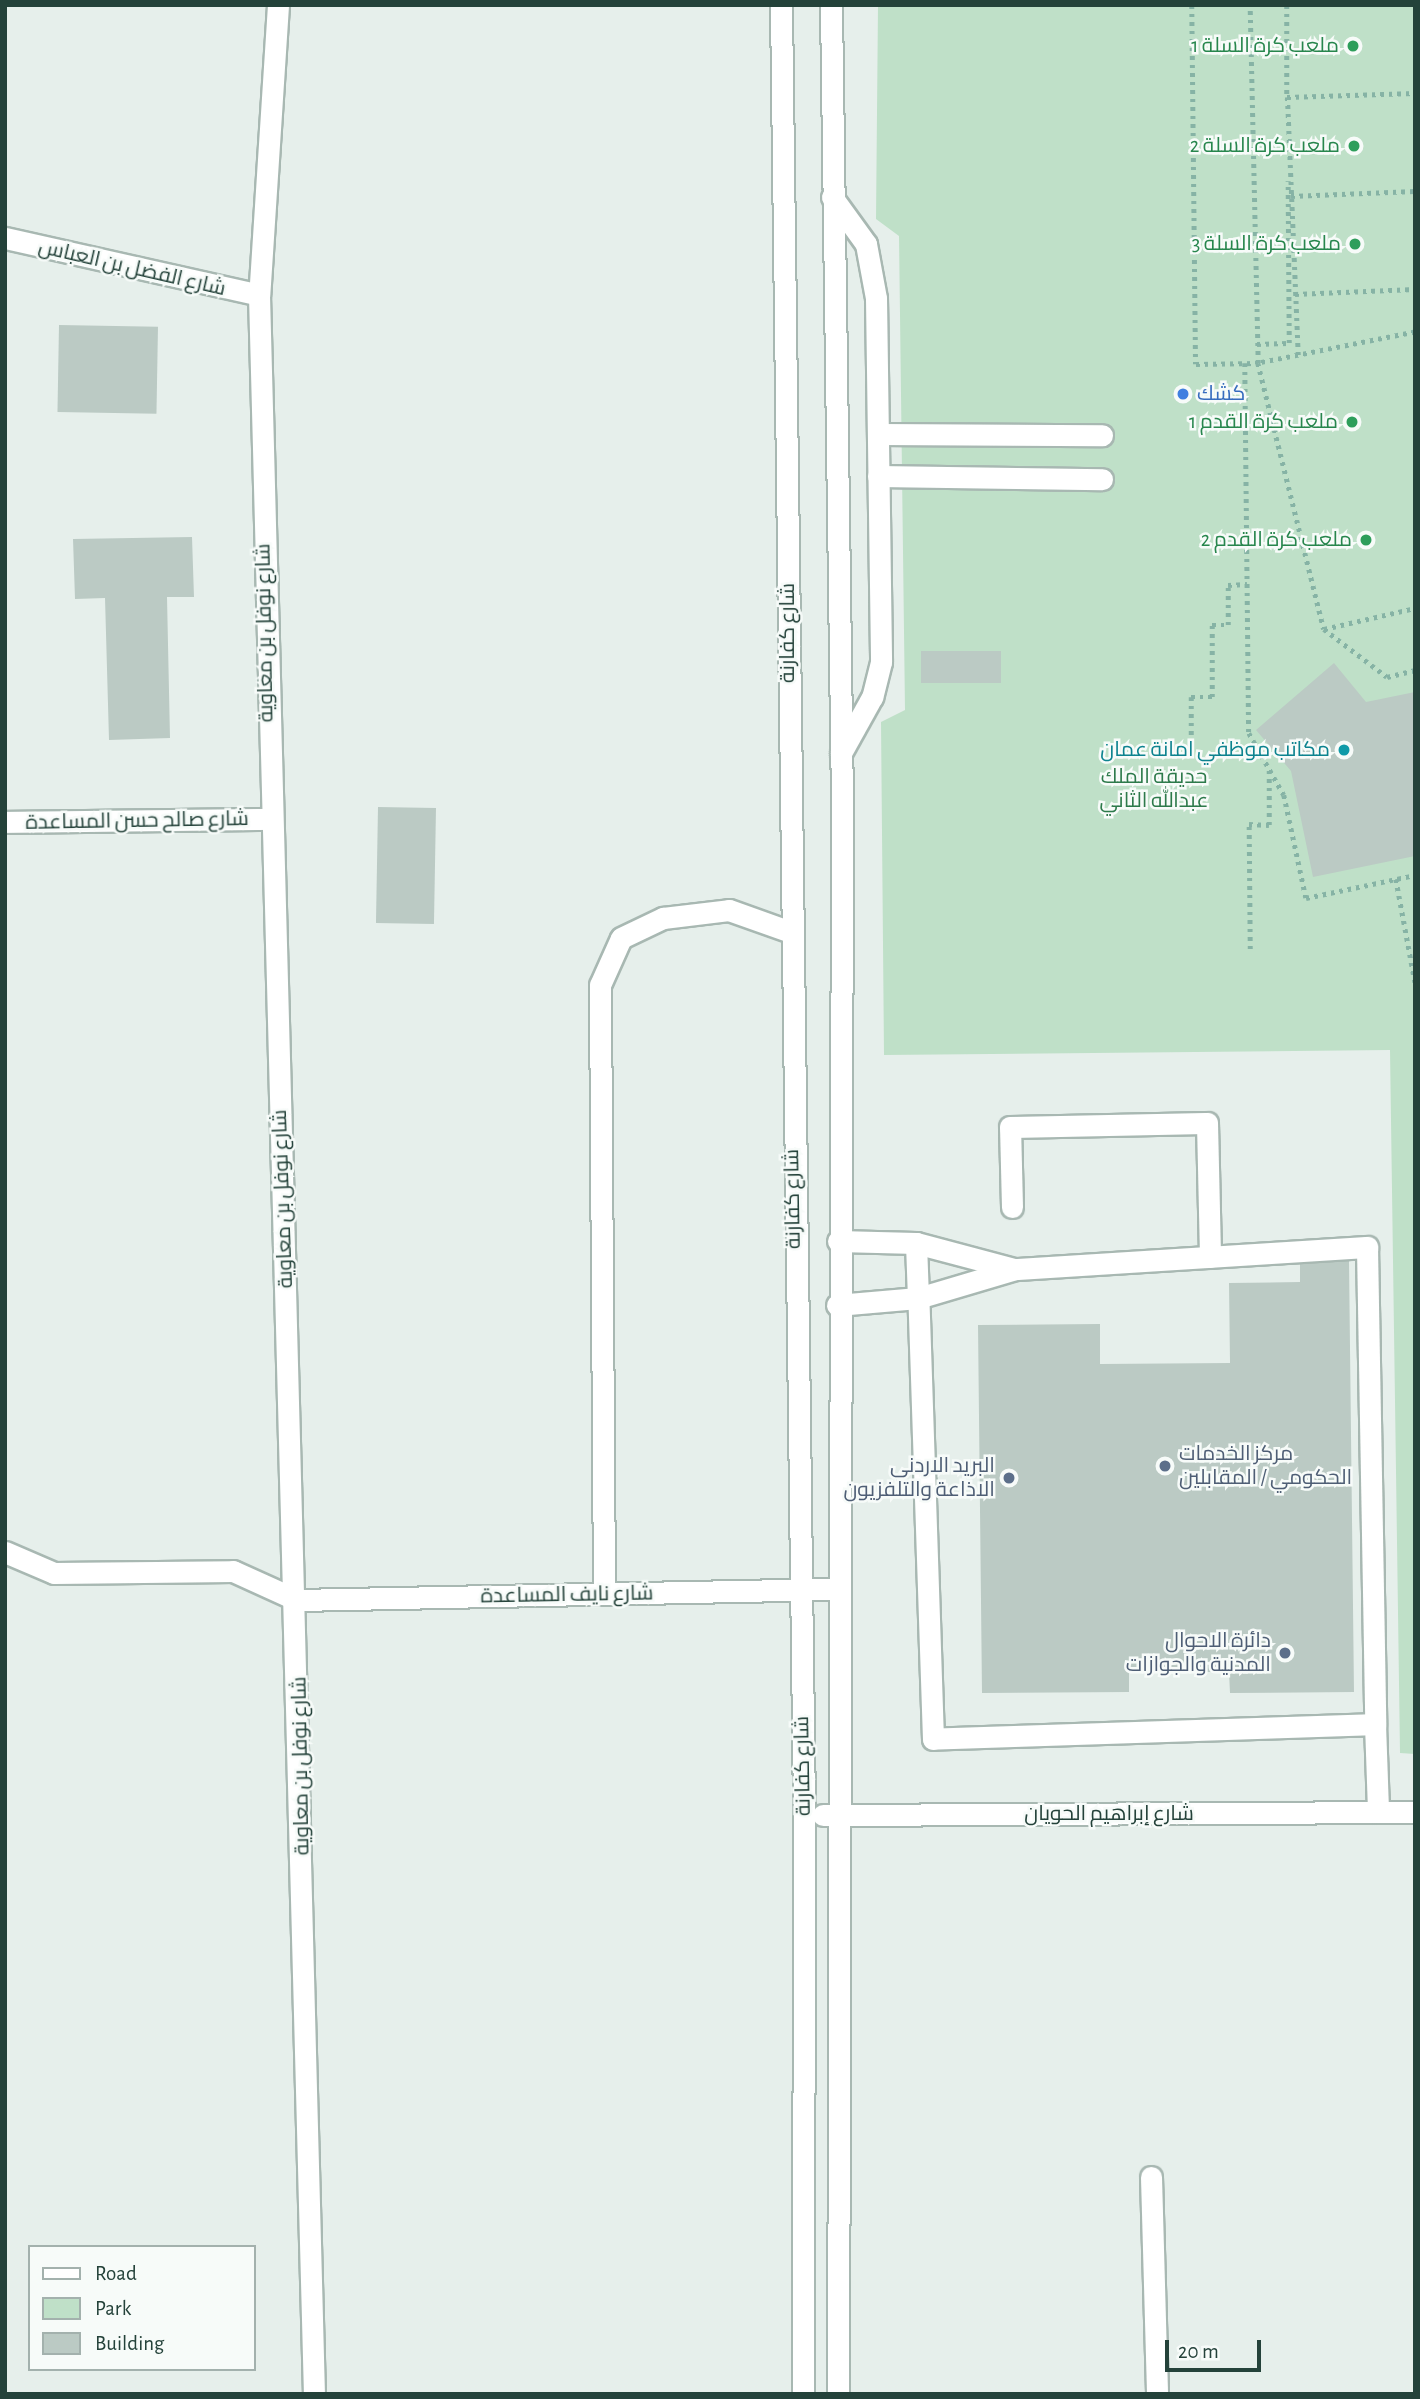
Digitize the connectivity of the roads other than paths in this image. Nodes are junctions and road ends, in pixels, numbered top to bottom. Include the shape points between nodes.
1 (278, 5) edge
2 (781, 5) edge
3 (831, 5) edge
4 (832, 197) junction
5 (5, 238) edge
6 (259, 295) junction
7 (878, 434) junction
8 (1102, 435) dead end
9 (878, 477) junction
10 (1102, 479) dead end
11 (841, 753) junction
12 (269, 819) junction
13 (5, 822) edge
14 (788, 930) junction
15 (1012, 1207) dead end
16 (838, 1241) junction
17 (916, 1243) junction
18 (1210, 1257) junction
19 (1016, 1269) junction
20 (918, 1298) junction
21 (837, 1305) junction
22 (5, 1552) edge
23 (837, 1589) junction
24 (800, 1590) junction
25 (604, 1594) junction
26 (297, 1600) junction
27 (1375, 1724) junction
28 (1378, 1812) junction
29 (1415, 1812) edge
30 (804, 1815) junction
31 (836, 1815) junction
32 (1151, 2177) dead end
33 (314, 2394) edge
34 (803, 2394) edge
35 (838, 2394) edge
36 (1157, 2394) edge

1 - 6 street, شارع نوفل بن معاوية
2 - 14 street, شارع كفارنة
3 - 4 street, شارع كفارنة
4 - 7 street via 866,244 874,272
4 - 11 street, شارع كفارنة
5 - 6 street, شارع الفضل بن العباس
6 - 12 street, شارع نوفل بن معاوية
7 - 8 street
7 - 9 street
9 - 10 street
9 - 11 street via 881,662 868,707
11 - 16 street, شارع كفارنة
12 - 13 street, شارع صالح حسن المساعدة
12 - 26 street, شارع نوفل بن معاوية
14 - 24 street, شارع كفارنة
14 - 25 street via 729,910 663,918 621,938 600,985
15 - 18 street via 1010,1127 1207,1123
16 - 17 street
16 - 21 street, شارع كفارنة
17 - 19 street
17 - 20 street
18 - 19 street
18 - 27 street via 1367,1247
19 - 20 street
20 - 21 street
20 - 27 street via 933,1739
21 - 23 street, شارع كفارنة
22 - 26 street via 54,1573 233,1572
23 - 24 street, شارع نايف المساعدة
23 - 31 street, شارع كفارنة
24 - 25 street, شارع نايف المساعدة
24 - 30 street, شارع كفارنة
25 - 26 street, شارع نايف المساعدة
26 - 33 street, شارع نوفل بن معاوية
27 - 28 street
28 - 29 street, شارع إبراهيم الحويان
28 - 31 street, شارع إبراهيم الحويان
30 - 31 street, شارع إبراهيم الحويان
30 - 34 street, شارع كفارنة
31 - 35 street, شارع كفارنة
32 - 36 street

